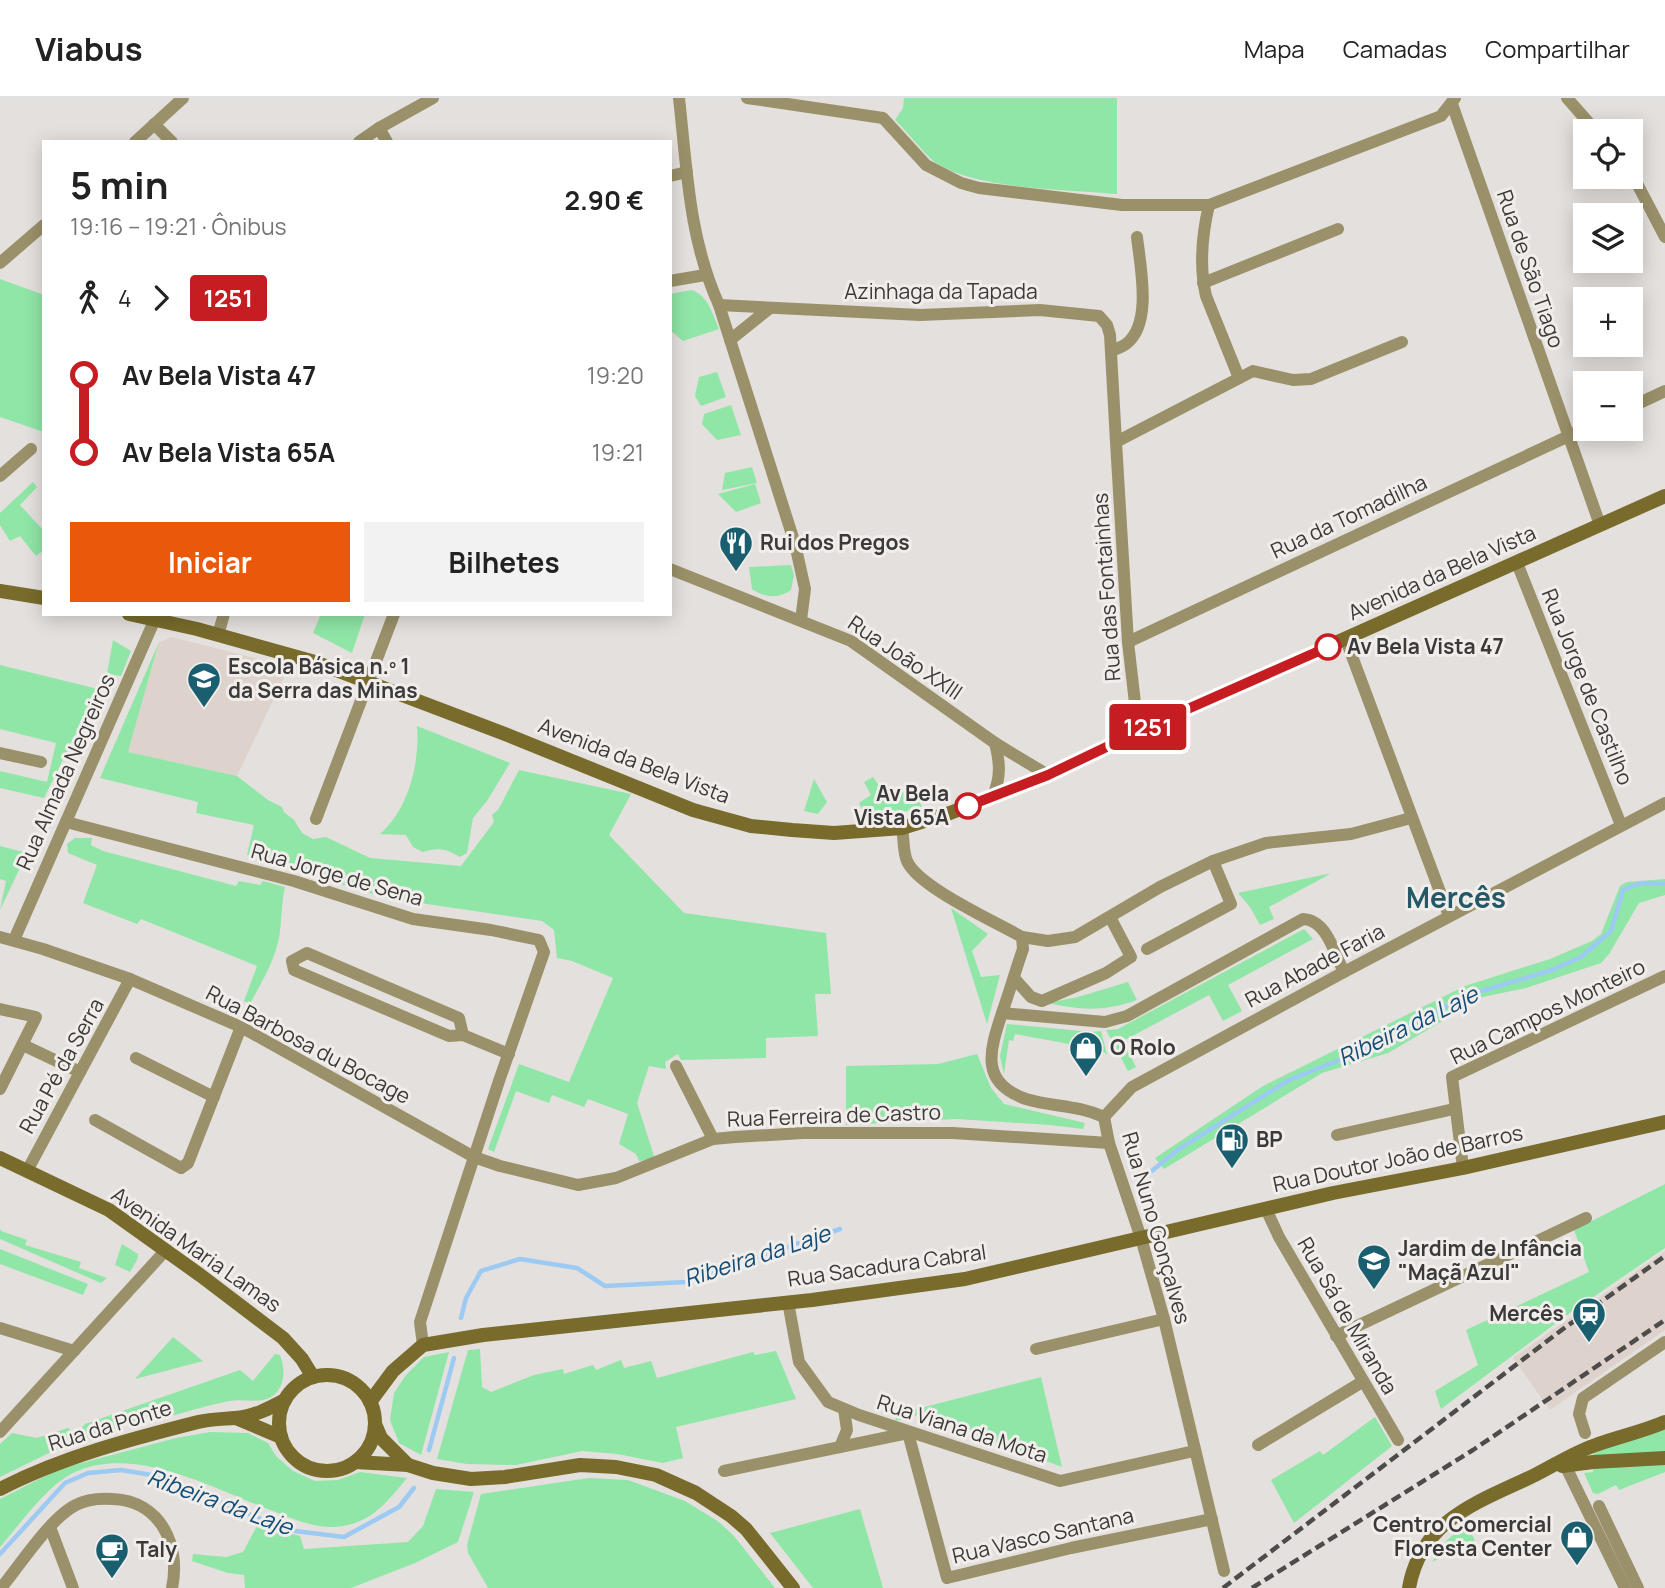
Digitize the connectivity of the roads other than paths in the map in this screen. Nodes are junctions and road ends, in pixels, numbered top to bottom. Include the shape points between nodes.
1 (183, 98) edge
2 (433, 98) edge
3 (679, 98) edge
4 (747, 98) edge
5 (1567, 98) edge
6 (1453, 101) edge
7 (1585, 119) edge
8 (154, 124) junction
9 (379, 128) junction
10 (137, 140) edge
11 (170, 140) edge
12 (362, 140) edge
13 (386, 140) edge
14 (687, 172) junction
15 (672, 176) edge
16 (1640, 189) edge
17 (1209, 205) junction
18 (42, 227) edge
19 (1338, 229) dead end
20 (1137, 237) dead end
21 (1665, 237) edge
22 (0, 263) edge
23 (705, 275) junction
24 (672, 281) edge
25 (1203, 283) junction
26 (719, 305) junction
27 (770, 308) junction
28 (1107, 324) joint
29 (730, 340) junction
30 (1402, 342) dead end
31 (1111, 351) junction
32 (1239, 378) junction
33 (1665, 391) edge
34 (1643, 401) edge
35 (1573, 434) edge
36 (1568, 436) junction
37 (1116, 442) junction
38 (31, 449) dead end
39 (0, 476) edge
40 (1665, 496) edge
41 (1600, 526) junction
42 (1517, 563) junction
43 (672, 570) edge
44 (0, 591) edge
45 (42, 598) edge
46 (138, 616) edge
47 (223, 616) edge
48 (393, 616) edge
49 (155, 620) junction
50 (801, 620) junction
51 (218, 635) junction
52 (1346, 640) junction
53 (1128, 642) junction
54 (368, 682) junction
55 (1148, 727) junction
56 (995, 743) junction
57 (0, 753) edge
58 (41, 762) dead end
59 (1048, 775) junction
60 (993, 796) junction
61 (1665, 803) edge
62 (1411, 818) junction
63 (316, 819) dead end
64 (66, 822) junction
65 (1621, 825) junction
66 (902, 828) junction
67 (1213, 861) junction
68 (1449, 916) junction
69 (1110, 917) junction
70 (0, 937) edge
71 (1022, 937) junction
72 (14, 940) junction
73 (1147, 949) dead end
74 (1344, 972) junction
75 (1665, 976) edge
76 (1014, 978) junction
77 (130, 979) junction
78 (0, 1009) edge
79 (1002, 1013) junction
80 (241, 1027) junction
81 (463, 1035) junction
82 (23, 1045) junction
83 (509, 1054) junction
84 (136, 1058) dead end
85 (676, 1066) dead end
86 (79, 1072) junction
87 (0, 1089) edge
88 (214, 1097) junction
89 (1454, 1109) junction
90 (1104, 1117) junction
91 (95, 1120) dead end
92 (1665, 1122) edge
93 (1337, 1135) dead end
94 (713, 1139) junction
95 (1109, 1143) junction
96 (474, 1157) junction
97 (0, 1158) edge
98 (1463, 1168) junction
99 (27, 1171) junction
100 (1266, 1209) junction
101 (1586, 1219) dead end
102 (1141, 1238) junction
103 (165, 1251) junction
104 (788, 1303) junction
105 (1164, 1319) junction
106 (0, 1328) edge
107 (1336, 1336) junction
108 (1665, 1342) edge
109 (424, 1345) junction
110 (1036, 1349) dead end
111 (74, 1351) junction
112 (313, 1377) junction
113 (1362, 1382) junction
114 (285, 1400) junction
115 (370, 1402) junction
116 (844, 1409) junction
117 (236, 1418) junction
118 (1665, 1422) edge
119 (375, 1424) junction
120 (0, 1432) edge
121 (908, 1433) junction
122 (1585, 1433) dead end
123 (281, 1437) junction
124 (1398, 1440) dead end
125 (1258, 1445) dead end
126 (840, 1447) junction
127 (1194, 1451) junction
128 (1665, 1458) edge
129 (355, 1462) junction
130 (408, 1465) junction
131 (1565, 1465) junction
132 (724, 1471) dead end
133 (1541, 1472) junction
134 (0, 1489) edge
135 (1600, 1506) dead end
136 (1212, 1520) junction
137 (50, 1527) junction
138 (1224, 1571) dead end
139 (1410, 1586) edge
140 (1, 1588) edge
141 (73, 1588) edge
142 (172, 1588) edge
143 (793, 1588) edge
144 (1625, 1588) edge
145 (1638, 1588) edge

1 - 8 street
2 - 9 street
3 - 14 street
4 - 17 street via 883,118 926,165 979,188 1122,205
5 - 7 street
6 - 17 street via 1441,116
6 - 36 street, Rua de São Tiago
8 - 10 street
8 - 11 street
9 - 12 street
9 - 13 street
14 - 15 street
14 - 23 street
16 - 21 street
17 - 25 street via 1203,237
18 - 22 street
19 - 25 street
20 - 31 street via 1144,297 1138,326 1128,343
23 - 24 street
23 - 26 street
25 - 32 street
26 - 27 street, Azinhaga da Tapada
26 - 29 street
27 - 28 street, Azinhaga da Tapada via 920,315 1040,310 1099,316
27 - 29 street
28 - 31 street, Rua das Fontainhas
29 - 50 street via 795,544 805,589
30 - 32 street via 1311,379 1254,371
31 - 37 street, Rua das Fontainhas
32 - 37 street
33 - 34 street
35 - 36 street, Rua da Tomadilha
36 - 41 street, Rua de São Tiago
36 - 53 street, Rua da Tomadilha
37 - 53 street, Rua das Fontainhas
38 - 39 street
40 - 41 street, Avenida da Bela Vista
41 - 42 street, Avenida da Bela Vista
42 - 52 street, Avenida da Bela Vista
42 - 65 street, Rua Jorge de Castilho
43 - 50 street, Rua João XXIII
44 - 45 street
46 - 49 street, Avenida da Bela Vista
47 - 51 street
48 - 54 street
49 - 51 street, Avenida da Bela Vista
49 - 64 street, Rua Almada Negreiros
50 - 56 street, Rua João XXIII via 851,641
51 - 54 street, Avenida da Bela Vista
52 - 55 street, Avenida da Bela Vista
52 - 62 street
53 - 55 street, Rua das Fontainhas via 1135,703
54 - 63 street
54 - 66 street, Avenida da Bela Vista via 645,792 739,823 834,833
55 - 59 street, Avenida da Bela Vista
56 - 59 street, Rua João XXIII
56 - 60 street via 1000,762
57 - 58 street
59 - 60 street, Avenida da Bela Vista
60 - 66 street, Avenida da Bela Vista
61 - 65 street, Rua Abade Faria
62 - 67 street via 1351,834 1266,843
62 - 68 street
64 - 72 street, Rua Almada Negreiros
64 - 83 street, Rua Jorge de Sena via 293,881 413,919 538,940 544,952
65 - 68 street, Rua Abade Faria
66 - 71 street via 906,860 931,888
67 - 69 street
67 - 73 street via 1231,904
68 - 74 street, Rua Abade Faria
69 - 71 street via 1075,937 1048,942
69 - 76 street via 1131,957 1106,973 1042,1001 1031,998
70 - 72 street, Rua Barbosa du Bocage
71 - 76 street, Rua Nuno Gonçalves
72 - 77 street, Rua Barbosa du Bocage
74 - 79 street via 1322,927 1313,919 1303,919 1127,1016 1105,1022
74 - 90 street, Rua Abade Faria via 1132,1087
75 - 89 street, Rua Campos Monteiro via 1451,1077
76 - 79 street, Rua Nuno Gonçalves
77 - 80 street, Rua Barbosa du Bocage
77 - 86 street, Rua Pé da Serra
78 - 82 street via 36,1017
79 - 90 street, Rua Nuno Gonçalves via 990,1054 995,1076 1004,1088 1026,1099
80 - 88 street
80 - 96 street, Rua Barbosa du Bocage
81 - 81 street via 449,1036 294,970 292,961 307,953 358,974 459,1018
81 - 83 street
82 - 86 street
82 - 87 street
83 - 96 street, Rua Jorge de Sena
84 - 88 street
85 - 94 street
86 - 99 street, Rua Pé da Serra
88 - 91 street via 188,1163 181,1168
89 - 93 street
89 - 98 street, Rua Campos Monteiro
90 - 95 street, Rua Nuno Gonçalves
92 - 98 street, Rua Doutor João de Barros
94 - 95 street, Rua Ferreira de Castro via 803,1133 953,1133
94 - 96 street, Rua Ferreira de Castro via 616,1178 578,1185
95 - 102 street, Rua Nuno Gonçalves
96 - 109 street via 420,1322
97 - 99 street, Avenida Maria Lamas
98 - 100 street, Rua Doutor João de Barros
99 - 103 street, Avenida Maria Lamas via 109,1210
100 - 102 street, Rua Doutor João de Barros
100 - 107 street, Rua Sá de Miranda
101 - 107 street
102 - 104 street, Rua Sacadura Cabral via 965,1279
102 - 105 street, Rua Nuno Gonçalves
103 - 111 street
103 - 112 street, Avenida Maria Lamas via 283,1338
104 - 109 street, Rua Sacadura Cabral
104 - 116 street, Rua Viana da Mota via 799,1363 828,1402
105 - 110 street
105 - 127 street, Rua Nuno Gonçalves
106 - 111 street
107 - 113 street, Rua Sá de Miranda
108 - 122 street via 1583,1398 1579,1414
109 - 115 street via 393,1371
111 - 120 street
112 - 114 street
112 - 115 street via 342,1377
113 - 124 street, Rua Sá de Miranda
113 - 125 street
114 - 117 street
114 - 123 street
115 - 119 street
116 - 121 street, Rua Viana da Mota
116 - 126 street via 847,1430
117 - 123 street
117 - 134 street, Rua da Ponte via 202,1421 87,1452
118 - 133 street via 1593,1446
119 - 129 street via 369,1444
119 - 130 street via 381,1438
121 - 126 street
121 - 127 street, Rua Viana da Mota via 1060,1482
121 - 136 street, Rua Vasco Santana via 947,1578
123 - 129 street via 295,1459 306,1466 331,1471
126 - 132 street
127 - 136 street, Rua Nuno Gonçalves
128 - 131 street
129 - 130 street
130 - 143 street via 450,1476 491,1479 580,1465 616,1466 656,1475 731,1516
131 - 133 street
131 - 144 street
133 - 139 street via 1448,1520 1424,1545
135 - 145 street
136 - 138 street, Rua Nuno Gonçalves
137 - 140 street
137 - 141 street
137 - 142 street via 67,1510 89,1500 121,1499 143,1508 169,1538 175,1565

